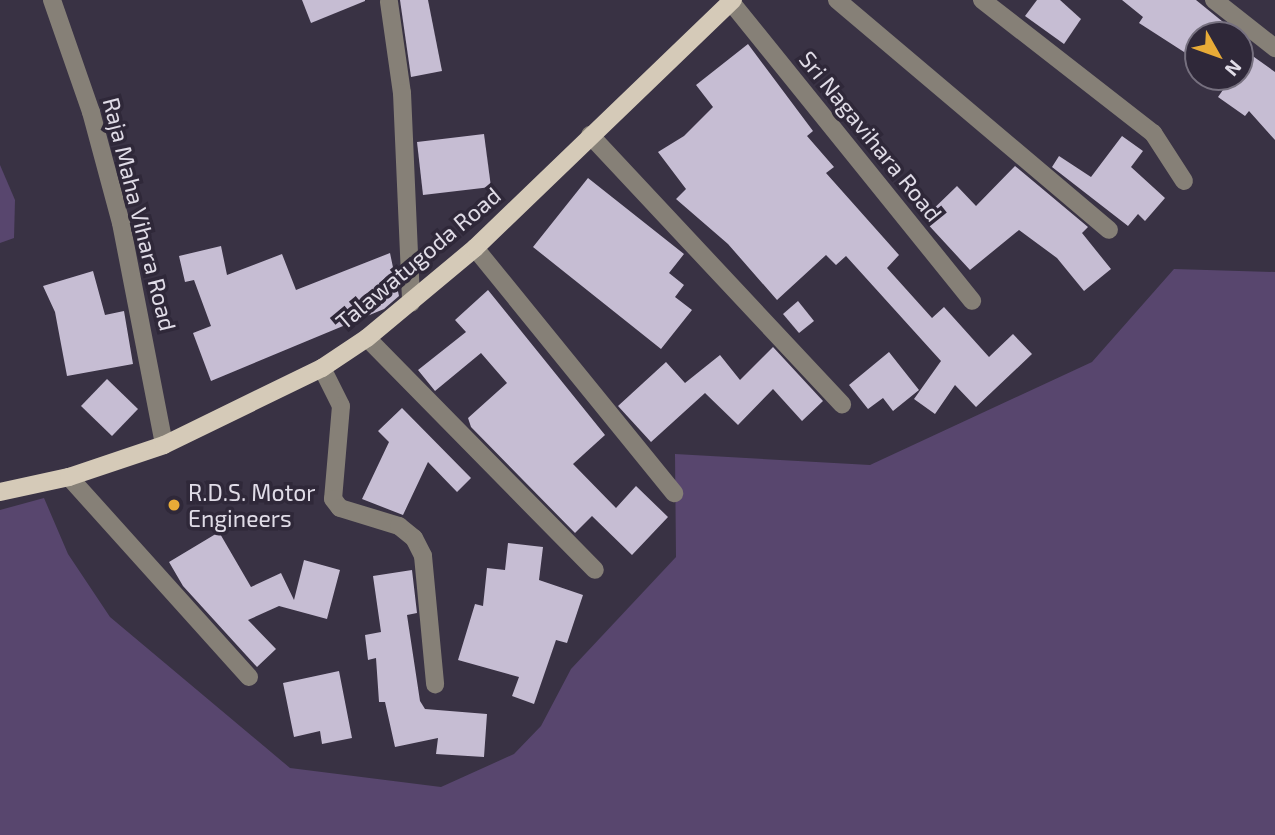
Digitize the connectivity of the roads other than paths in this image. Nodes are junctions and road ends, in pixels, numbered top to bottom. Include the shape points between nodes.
1 (52, 0) edge
2 (837, 0) edge
3 (982, 0) edge
4 (1214, 0) edge
5 (732, 1) edge
6 (389, 2) dead end
7 (1275, 48) edge
8 (590, 135) junction
9 (1184, 181) dead end
10 (1109, 230) dead end
11 (475, 248) junction
12 (972, 302) dead end
13 (411, 303) junction
14 (367, 338) junction
15 (322, 368) junction
16 (842, 404) dead end
17 (164, 445) junction
18 (69, 477) junction
19 (0, 492) edge
20 (674, 493) dead end
21 (595, 570) dead end
22 (250, 677) dead end
23 (435, 684) dead end

1 - 17 street, Raja Maha Vihara Road via 91,112 121,223
2 - 10 street
3 - 9 street via 1153,134
4 - 7 street
5 - 8 main road, Talawatugoda Road
5 - 12 street, Sri Nagavihara Road
6 - 13 street via 402,93
8 - 11 main road, Talawatugoda Road
8 - 16 street
11 - 13 main road, Talawatugoda Road
11 - 20 street
13 - 14 main road, Talawatugoda Road
14 - 15 main road, Talawatugoda Road
14 - 21 street
15 - 17 main road, Talawatugoda Road
15 - 23 street via 341,406 333,499 340,508 399,526 414,538 423,556
17 - 18 main road, Talawatugoda Road
18 - 19 main road, Talawatugoda Road
18 - 22 street

